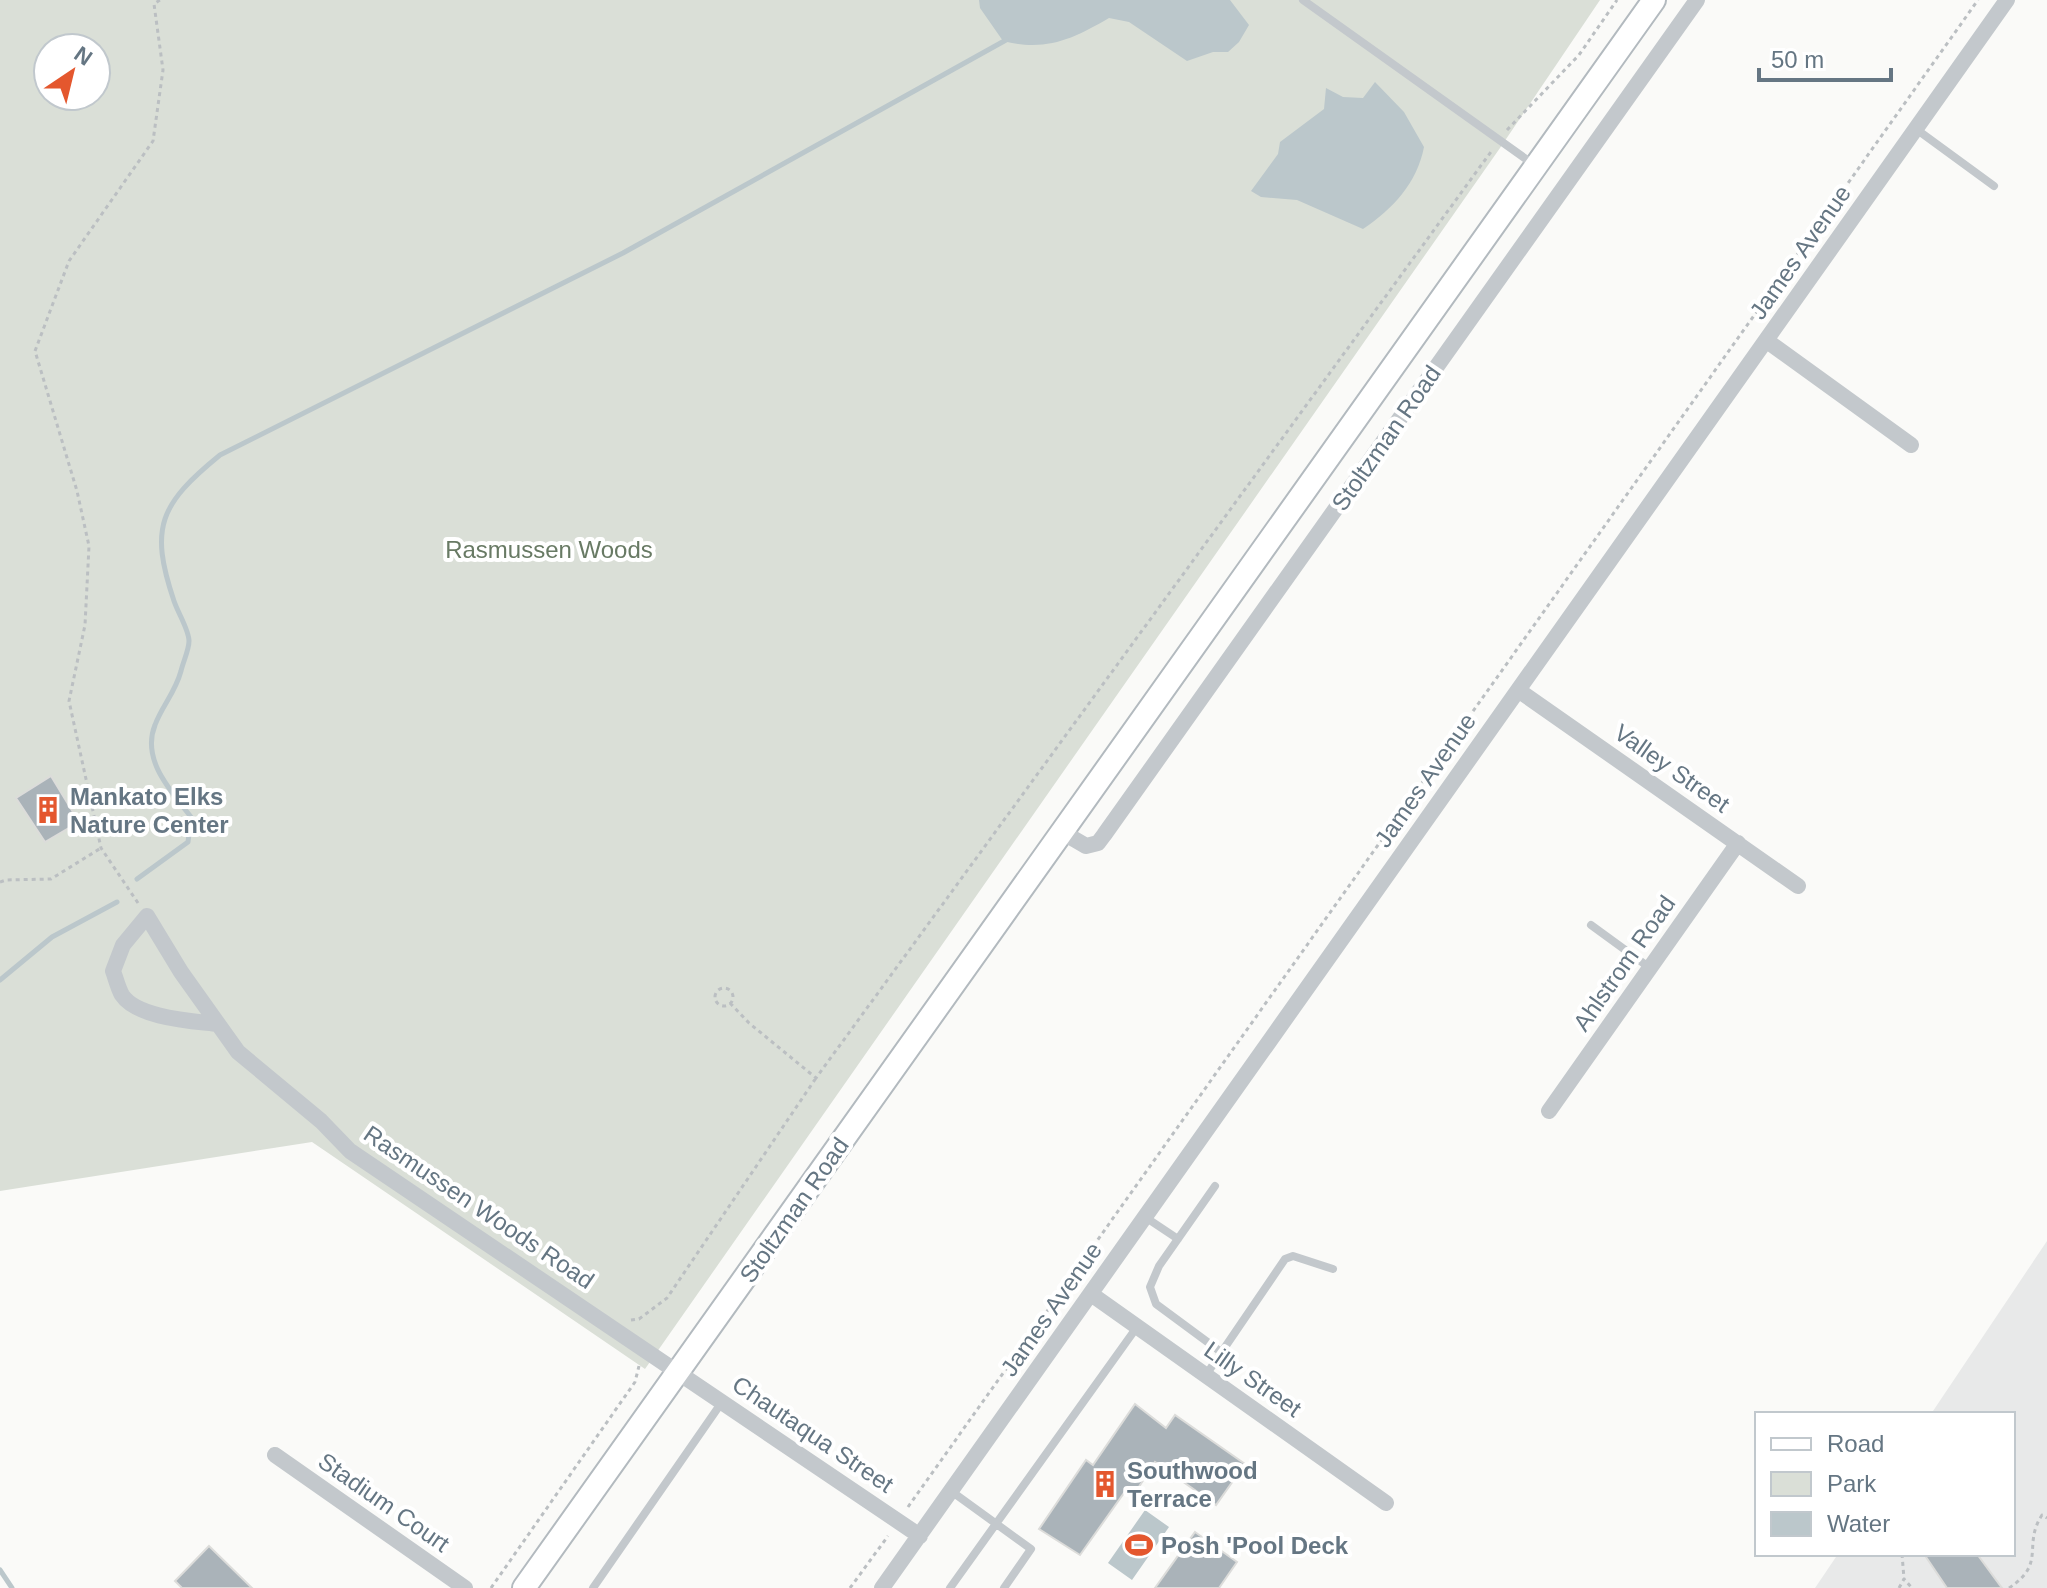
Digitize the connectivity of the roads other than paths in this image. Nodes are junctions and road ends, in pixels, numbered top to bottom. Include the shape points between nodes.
1 (1303, 0) edge
2 (1654, 0) edge
3 (1697, 0) edge
4 (2007, 0) edge
5 (1916, 129) junction
6 (1537, 167) junction
7 (1994, 186) dead end
8 (1767, 341) junction
9 (1911, 445) dead end
10 (1518, 690) junction
11 (1062, 832) junction
12 (1738, 843) junction
13 (1798, 886) dead end
14 (1591, 925) dead end
15 (1650, 968) junction
16 (217, 1024) junction
17 (1549, 1111) dead end
18 (1215, 1186) dead end
19 (1145, 1217) junction
20 (1178, 1239) junction
21 (1333, 1269) dead end
22 (1091, 1294) junction
23 (1138, 1327) junction
24 (1221, 1352) junction
25 (679, 1372) junction
26 (1206, 1375) junction
27 (722, 1401) junction
28 (275, 1455) dead end
29 (951, 1491) junction
30 (1386, 1503) dead end
31 (996, 1523) junction
32 (920, 1536) junction
33 (465, 1588) edge
34 (524, 1588) edge
35 (593, 1588) edge
36 (882, 1588) edge
37 (950, 1588) edge
38 (1004, 1588) edge

1 - 6 lane
2 - 6 street, Stoltzman Road
3 - 11 street, Stoltzman Road via 1098,843 1086,846
4 - 5 street, James Avenue
5 - 7 lane
5 - 8 street, James Avenue
6 - 11 street, Stoltzman Road
8 - 9 street
8 - 10 street, James Avenue
10 - 12 street, Valley Street
10 - 19 street, James Avenue
11 - 25 street, Stoltzman Road
12 - 13 street, Valley Street
12 - 15 street, Ahlstrom Road
14 - 15 lane
15 - 17 street, Ahlstrom Road
16 - 16 street, Rasmussen Woods Road via 181,972 147,916 123,945 113,971 124,998 164,1017
16 - 25 street, Rasmussen Woods Road via 238,1052 350,1151
18 - 20 lane
19 - 20 lane
19 - 22 street, James Avenue
20 - 24 lane via 1154,1277 1152,1296
21 - 24 lane via 1293,1256 1285,1259
22 - 23 street, Lilly Street
22 - 29 street, James Avenue
23 - 26 street, Lilly Street
23 - 31 lane
24 - 26 lane
25 - 27 street, Chautaqua Street
25 - 34 street, Stoltzman Road
26 - 30 street, Lilly Street
27 - 32 street, Chautaqua Street
27 - 35 lane
28 - 33 street, Stadium Court
29 - 31 lane
29 - 32 street, James Avenue
31 - 37 lane
31 - 38 lane via 1031,1549
32 - 36 street, James Avenue

